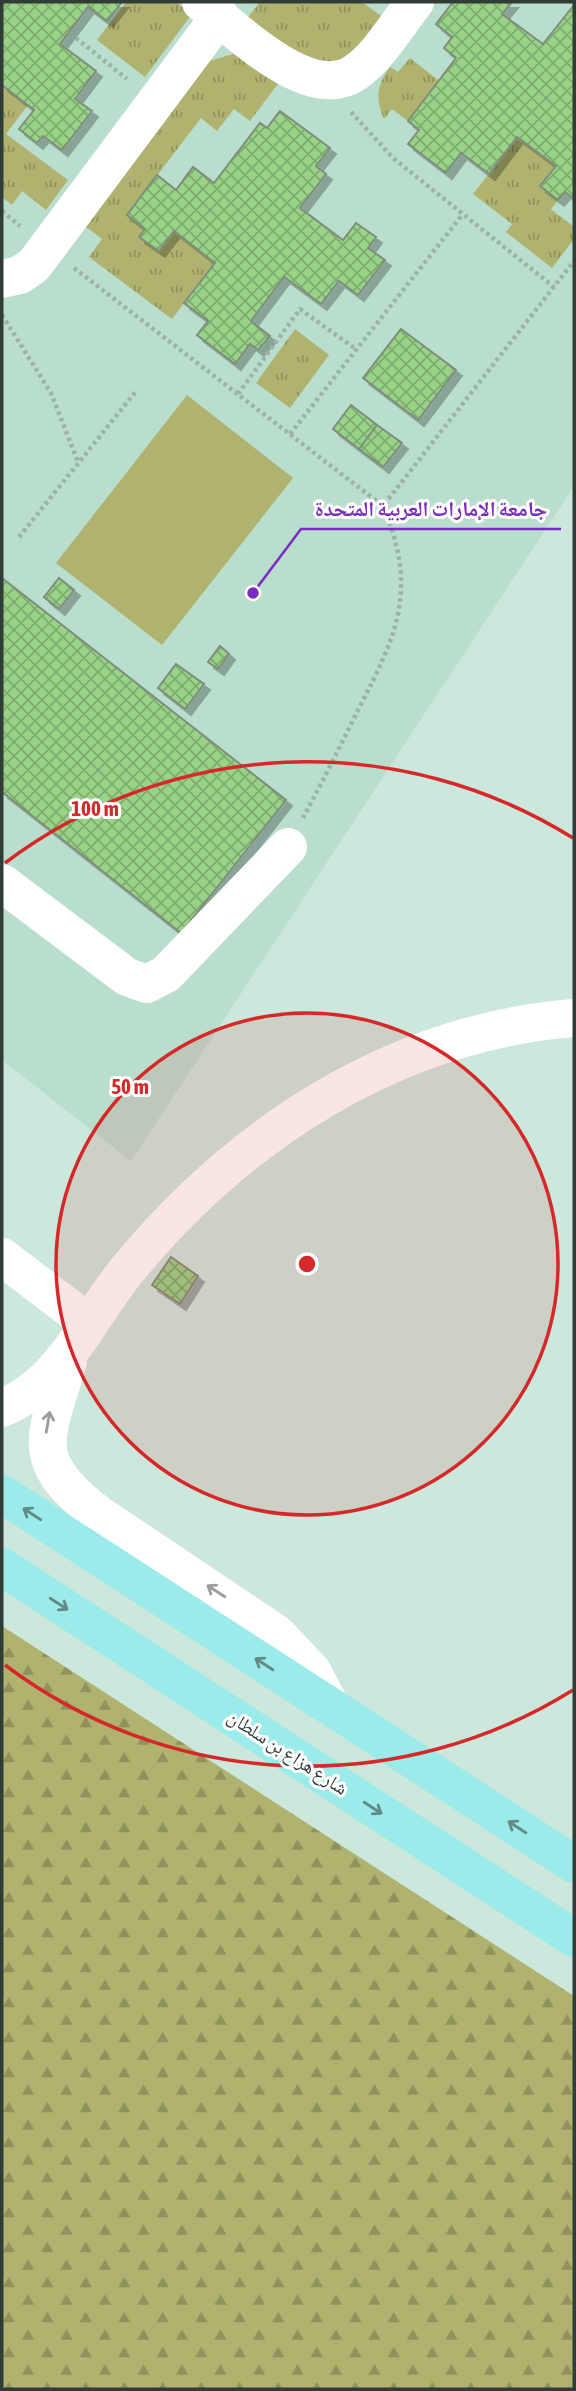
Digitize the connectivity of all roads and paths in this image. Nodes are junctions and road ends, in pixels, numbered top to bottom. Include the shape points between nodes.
1 (415, 2) edge
2 (211, 9) edge
3 (324, 82) junction
4 (2, 211) edge
5 (463, 214) junction
6 (48, 247) junction
7 (574, 261) edge
8 (2, 279) edge
9 (554, 288) junction
10 (2, 315) edge
11 (357, 350) junction
12 (137, 390) dead end
13 (238, 394) junction
14 (290, 434) junction
15 (79, 463) junction
16 (383, 506) junction
17 (19, 537) dead end
18 (288, 847) joint
19 (2, 883) edge
20 (574, 1018) edge
21 (2, 1257) edge
22 (89, 1323) junction
23 (69, 1356) junction
24 (2, 1408) edge
25 (2, 1494) edge
26 (2, 1567) edge
27 (331, 1707) junction
28 (574, 1864) edge
29 (574, 1938) edge

1 - 3 street via 360,68 339,80
2 - 3 street via 293,72
2 - 6 street
3 - 5 path via 393,158
4 - 6 path
5 - 9 path
5 - 11 path
6 - 8 street via 20,275
6 - 13 path
7 - 9 path
9 - 16 path
10 - 15 path via 51,393
11 - 13 path via 300,309
11 - 14 path
12 - 15 path
13 - 14 path
14 - 16 path
15 - 17 path
16 - 18 path via 396,539 402,574 395,631
18 - 19 street via 166,974 147,984 127,977
20 - 22 street via 431,1048 369,1073 314,1104 261,1139 194,1197 126,1271
21 - 22 street
22 - 23 street
23 - 24 street via 27,1394
27 -> 23 street via 312,1671 277,1634 70,1492 50,1456 46,1436
27 -> 25 main road
26 -> 29 main road, شارع هزاع بن سلطان
28 -> 27 main road

